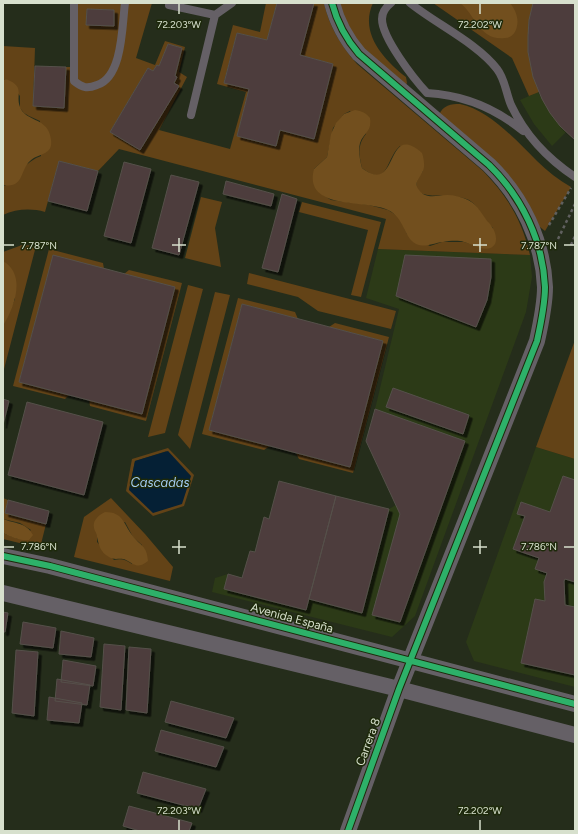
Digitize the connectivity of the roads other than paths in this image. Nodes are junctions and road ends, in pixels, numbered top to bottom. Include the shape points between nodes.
1 (74, 3) edge
2 (125, 3) edge
3 (232, 3) edge
4 (332, 3) edge
5 (391, 3) edge
6 (410, 3) edge
7 (169, 5) dead end
8 (215, 15) junction
9 (422, 99) junction
10 (191, 115) dead end
11 (531, 138) junction
12 (575, 177) edge
13 (3, 556) edge
14 (3, 593) edge
15 (411, 660) junction
16 (398, 689) junction
17 (575, 704) edge
18 (575, 735) edge
19 (348, 831) edge

1 - 2 lane via 74,81 83,87 93,87 103,84 115,67
3 - 8 lane
4 - 9 street, Carrera 8 via 340,25 355,50 367,62
5 - 9 lane via 383,13 384,25
6 - 11 lane via 481,53 496,68 502,75 515,113
7 - 8 lane
8 - 10 lane
9 - 11 lane via 460,98 484,106 512,122
9 - 15 street, Carrera 8 via 489,165 514,194 535,236 545,287 543,317 537,341
11 - 12 lane via 552,160
13 - 15 street, Avenida España
14 - 16 street
15 - 16 street, Carrera 8
15 - 17 street, Avenida España
16 - 18 street
16 - 19 street, Carrera 8

